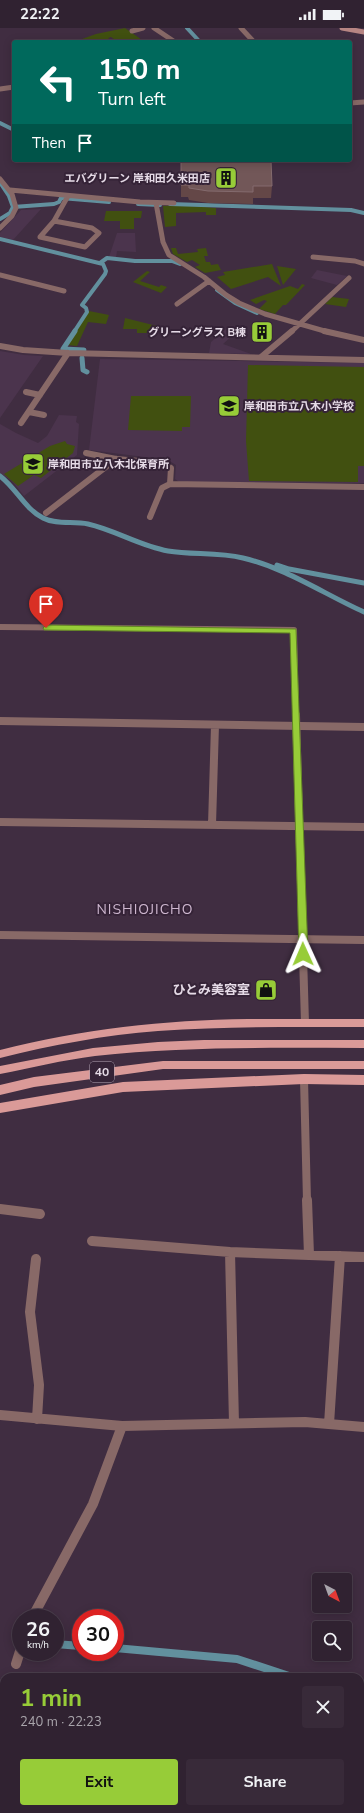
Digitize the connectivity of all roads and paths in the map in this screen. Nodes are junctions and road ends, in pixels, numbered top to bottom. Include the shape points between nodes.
1 (143, 28) edge
2 (154, 28) edge
3 (241, 28) edge
4 (342, 28) edge
5 (132, 31) dead end
6 (364, 32) edge
7 (172, 40) edge
8 (252, 40) edge
9 (12, 88) edge
10 (0, 89) edge
11 (364, 102) edge
12 (352, 103) edge
13 (0, 179) edge
14 (10, 190) junction
15 (68, 196) junction
16 (156, 203) junction
17 (174, 203) dead end
18 (54, 221) junction
19 (0, 228) edge
20 (313, 257) dead end
21 (364, 264) edge
22 (0, 275) edge
23 (349, 278) dead end
24 (209, 281) junction
25 (64, 291) dead end
26 (177, 304) dead end
27 (301, 324) junction
28 (364, 340) edge
29 (0, 346) edge
30 (68, 353) junction
31 (261, 357) junction
32 (364, 360) edge
33 (26, 392) dead end
34 (40, 395) junction
35 (29, 412) junction
36 (44, 415) dead end
37 (21, 423) dead end
38 (86, 453) dead end
39 (116, 459) junction
40 (170, 484) junction
41 (364, 486) edge
42 (46, 513) dead end
43 (150, 518) dead end
44 (0, 627) edge
45 (0, 721) edge
46 (215, 724) junction
47 (296, 726) junction
48 (364, 727) edge
49 (0, 822) edge
50 (212, 825) junction
51 (300, 826) junction
52 (364, 827) edge
53 (0, 935) edge
54 (303, 940) junction
55 (364, 940) edge
56 (305, 1023) junction
57 (364, 1023) edge
58 (364, 1044) edge
59 (0, 1054) edge
60 (364, 1064) edge
61 (0, 1070) edge
62 (304, 1079) junction
63 (364, 1080) edge
64 (0, 1090) edge
65 (0, 1108) edge
66 (0, 1209) edge
67 (40, 1214) dead end
68 (92, 1241) dead end
69 (230, 1252) junction
70 (309, 1255) junction
71 (340, 1256) junction
72 (364, 1257) edge
73 (36, 1259) dead end
74 (0, 1415) edge
75 (38, 1419) junction
76 (234, 1423) junction
77 (329, 1424) junction
78 (122, 1426) junction
79 (364, 1426) edge
80 (37, 1609) edge
81 (17, 1661) edge
82 (16, 1664) dead end

1 - 5 street
2 - 7 street
3 - 8 street
4 - 6 street
9 - 10 street
11 - 12 street
13 - 14 street
14 - 15 street
14 - 19 street via 17,206 15,212
15 - 16 street
15 - 18 street
16 - 17 street
16 - 24 street via 163,242 169,255
18 - 18 street via 40,237 85,247 99,233 92,228
20 - 21 street
22 - 25 street
23 - 27 street
24 - 26 street
24 - 27 street via 239,303 265,314
27 - 28 street
27 - 31 street
29 - 30 street
30 - 31 street
30 - 34 street
31 - 32 street
33 - 34 street
34 - 35 street
35 - 36 street
35 - 37 street
38 - 39 street
39 - 40 street via 163,463 171,468
39 - 42 street
40 - 41 street
40 - 43 street via 162,488
44 - 47 street via 294,630
45 - 46 street
46 - 47 street
46 - 50 street
47 - 48 street
47 - 51 street
49 - 50 street
50 - 51 street
51 - 52 street
51 - 54 street
53 - 54 street
54 - 55 street
54 - 56 street
56 - 57 main road
56 - 59 main road via 209,1024 112,1032 28,1046
58 - 61 main road, 40 via 204,1044 93,1052
60 - 64 main road, 40 via 163,1065 34,1082
62 - 63 main road
62 - 65 main road via 124,1087
62 - 70 street
66 - 67 street
68 - 69 street
69 - 70 street
69 - 76 street
70 - 71 street
71 - 72 street
71 - 77 street
73 - 75 street via 30,1312 38,1385
74 - 75 street
75 - 78 street
76 - 77 street
76 - 78 street
77 - 79 street
78 - 80 street via 92,1504
81 - 82 street

